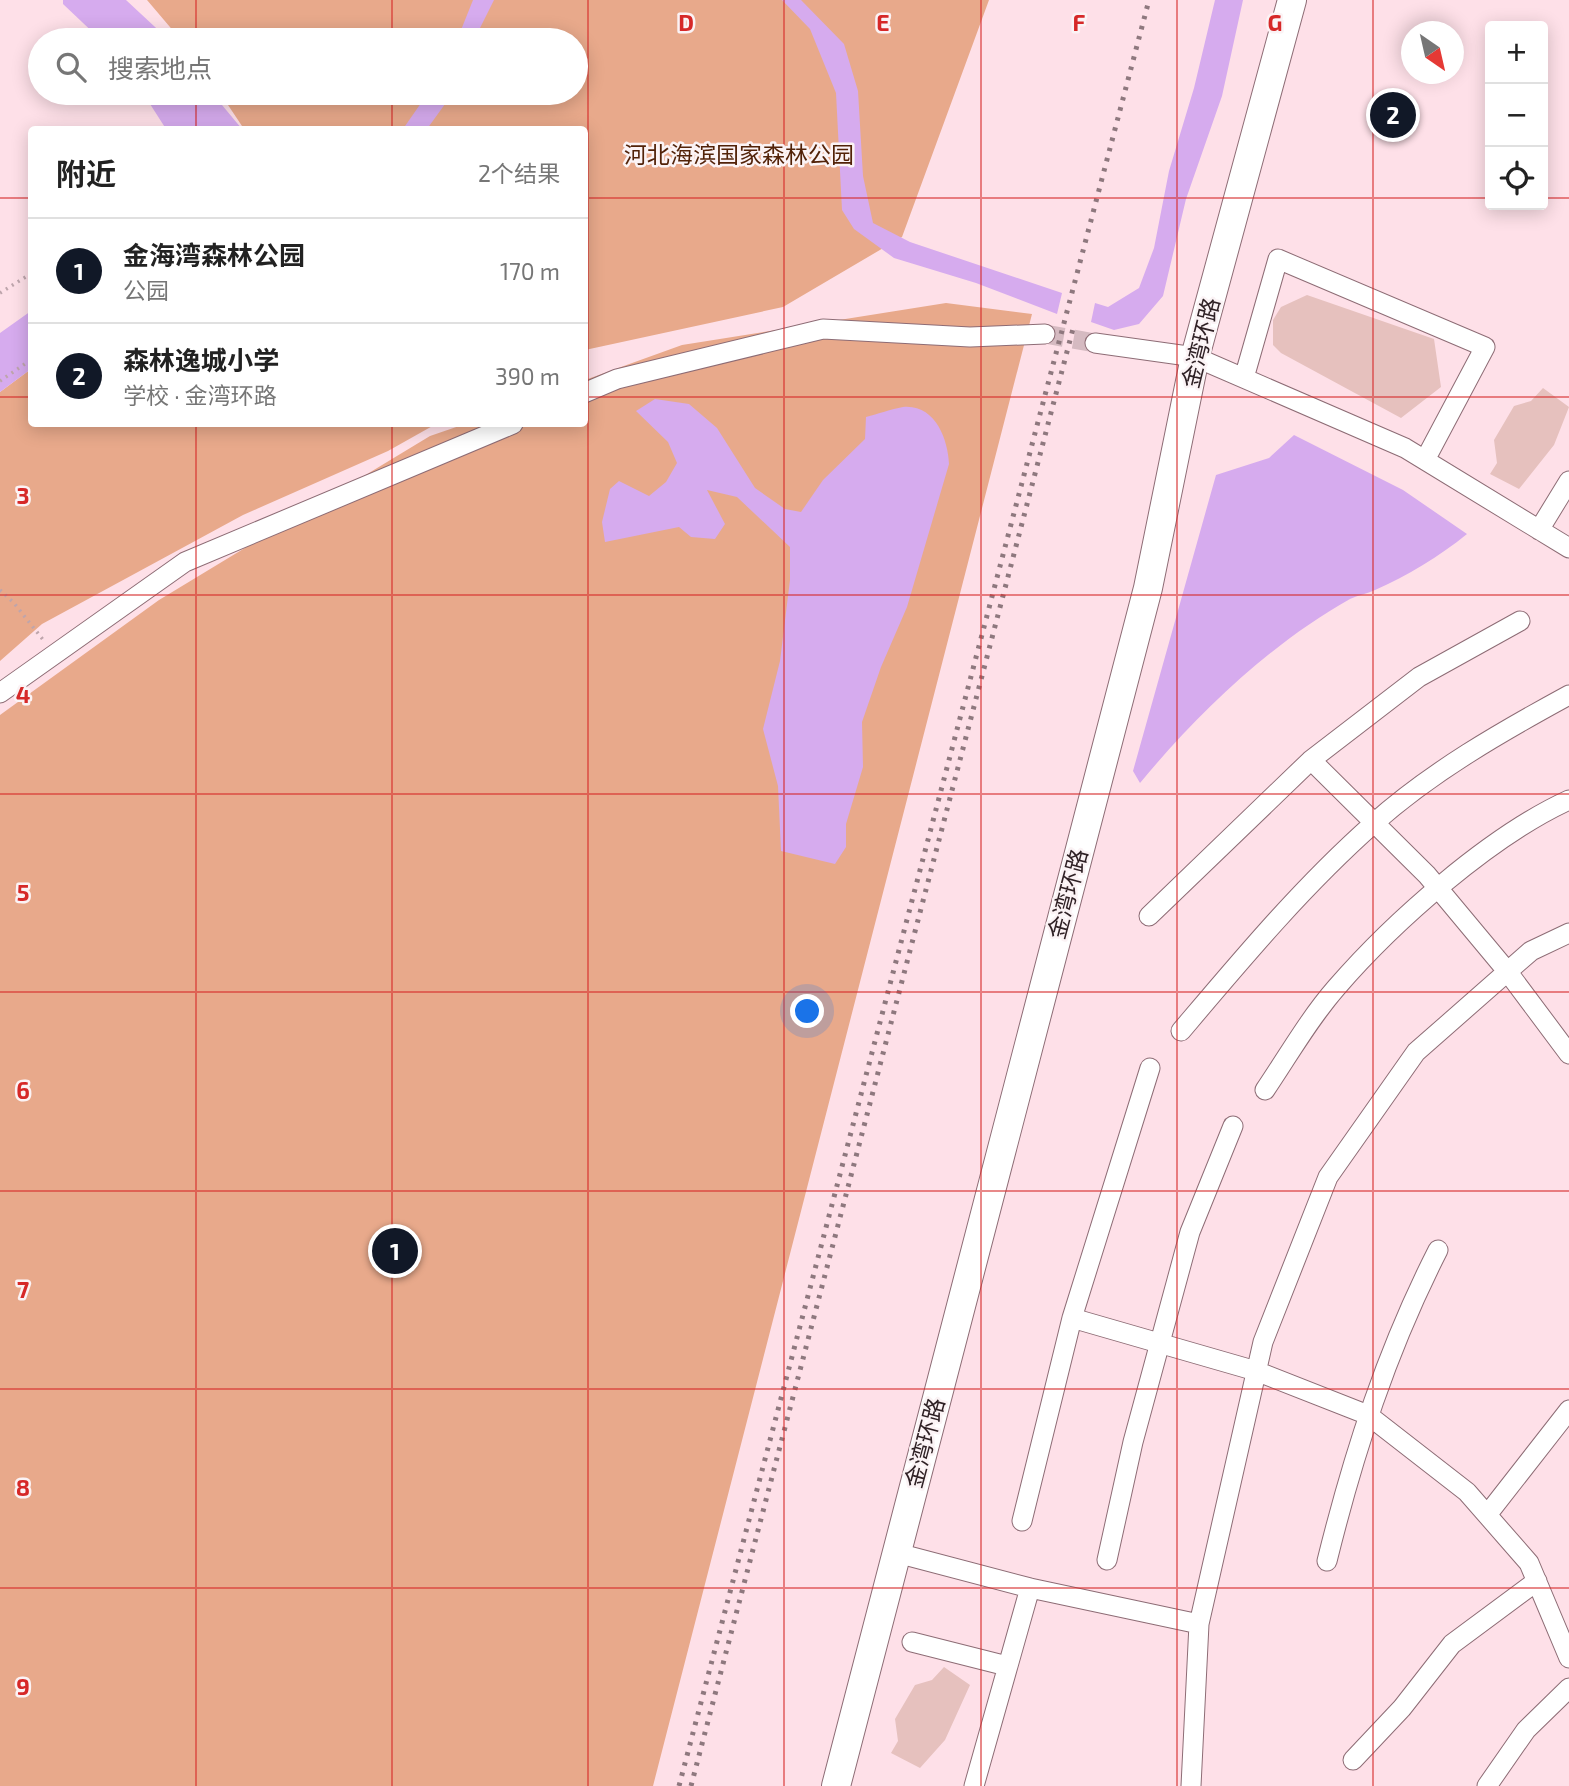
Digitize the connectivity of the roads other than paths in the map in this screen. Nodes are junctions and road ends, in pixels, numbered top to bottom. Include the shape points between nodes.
1 (1292, 0) edge
2 (1045, 334) tunnel mouth
3 (1095, 343) tunnel mouth
4 (1195, 357) junction
5 (1244, 378) junction
6 (588, 391) edge
7 (506, 427) edge
8 (1424, 460) junction
9 (1569, 481) edge
10 (1539, 530) junction
11 (1569, 548) edge
12 (1520, 621) dead end
13 (0, 693) edge
14 (1569, 695) edge
15 (1311, 760) junction
16 (1569, 800) edge
17 (1374, 822) junction
18 (1437, 887) junction
19 (1149, 916) dead end
20 (1569, 933) edge
21 (1507, 971) junction
22 (1181, 1031) dead end
23 (1569, 1054) edge
24 (1150, 1068) dead end
25 (1265, 1090) dead end
26 (1233, 1126) dead end
27 (1438, 1250) dead end
28 (1072, 1318) junction
29 (1158, 1343) junction
30 (1256, 1371) junction
31 (1569, 1410) edge
32 (1368, 1415) junction
33 (1487, 1515) junction
34 (1022, 1521) dead end
35 (897, 1553) junction
36 (1107, 1560) dead end
37 (1327, 1562) dead end
38 (1537, 1581) junction
39 (1030, 1588) junction
40 (1199, 1624) junction
41 (912, 1642) dead end
42 (1569, 1658) edge
43 (1007, 1666) junction
44 (1569, 1688) edge
45 (1353, 1759) dead end
46 (836, 1786) edge
47 (974, 1786) edge
48 (1191, 1786) edge
49 (1487, 1786) edge

1 - 4 main road, 金湾环路
2 - 6 street via 970,338 823,328
3 - 4 street
4 - 5 street
4 - 35 main road, 金湾环路 via 1148,588
5 - 8 street
5 - 8 street via 1278,259 1485,347
7 - 13 street via 185,562
8 - 10 street
9 - 10 street
10 - 11 street
12 - 15 street via 1419,677
14 - 17 street via 1481,743
15 - 17 street
15 - 19 street
16 - 18 street via 1547,810
17 - 18 street
17 - 22 street via 1270,925
18 - 21 street
18 - 25 street via 1335,989
20 - 21 street via 1531,951
21 - 23 street
21 - 30 street via 1416,1052 1328,1177 1263,1342
24 - 28 street
26 - 29 street via 1190,1231
27 - 32 street via 1403,1320
28 - 29 street
28 - 34 street
29 - 30 street
29 - 36 street
30 - 32 street
30 - 40 street
31 - 33 street
32 - 33 street via 1467,1492
32 - 37 street
33 - 38 street via 1530,1563
35 - 39 street
35 - 46 main road, 金湾环路
38 - 42 street
38 - 45 street via 1452,1644 1402,1708
39 - 40 street
39 - 43 street
40 - 48 street
41 - 43 street
43 - 47 street
44 - 49 street via 1526,1730

